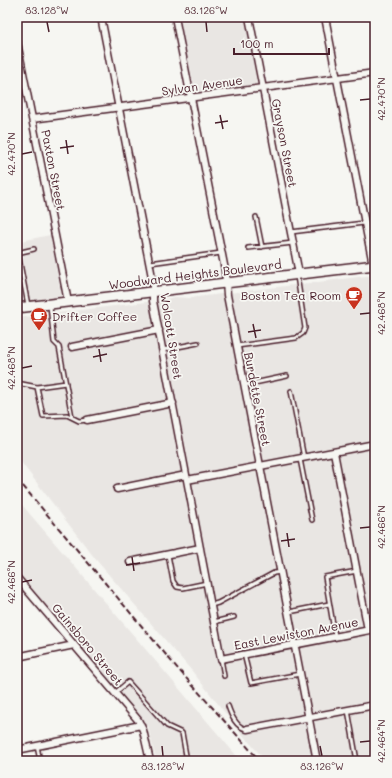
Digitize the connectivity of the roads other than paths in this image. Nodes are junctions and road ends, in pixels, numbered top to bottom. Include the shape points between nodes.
1 (101, 17) edge
2 (175, 17) edge
3 (249, 17) edge
4 (325, 17) edge
5 (17, 42) edge
6 (375, 73) edge
7 (337, 78) junction
8 (263, 88) junction
9 (191, 97) junction
10 (119, 107) junction
11 (32, 119) junction
12 (256, 217) dead end
13 (365, 222) junction
14 (291, 232) junction
15 (293, 243) junction
16 (262, 247) junction
17 (248, 248) dead end
18 (34, 249) dead end
19 (17, 253) edge
20 (222, 253) junction
21 (150, 263) junction
22 (374, 268) edge
23 (298, 274) junction
24 (226, 283) junction
25 (153, 292) junction
26 (68, 302) junction
27 (49, 304) junction
28 (28, 306) junction
29 (17, 308) edge
30 (159, 330) junction
31 (198, 343) dead end
32 (237, 346) junction
33 (72, 347) dead end
34 (162, 350) junction
35 (287, 376) dead end
36 (66, 382) junction
37 (17, 383) edge
38 (245, 385) junction
39 (37, 387) junction
40 (291, 390) dead end
41 (172, 403) junction
42 (72, 417) junction
43 (87, 420) joint
44 (375, 444) edge
45 (334, 452) junction
46 (302, 458) junction
47 (260, 466) junction
48 (187, 478) junction
49 (117, 489) dead end
50 (312, 520) dead end
51 (200, 548) junction
52 (168, 555) junction
53 (130, 562) dead end
54 (357, 571) junction
55 (281, 572) junction
56 (17, 578) edge
57 (207, 583) junction
58 (329, 604) junction
59 (211, 605) junction
60 (288, 612) junction
61 (234, 616) dead end
62 (214, 622) junction
63 (375, 629) edge
64 (368, 630) junction
65 (335, 636) junction
66 (295, 644) junction
67 (74, 645) junction
68 (244, 654) junction
69 (17, 657) edge
70 (221, 659) junction
71 (300, 674) junction
72 (224, 676) dead end
73 (115, 693) junction
74 (375, 705) edge
75 (228, 706) dead end
76 (348, 710) junction
77 (309, 718) junction
78 (141, 725) junction
79 (246, 729) joint
80 (37, 746) junction
81 (17, 750) edge
82 (40, 761) edge
83 (150, 761) edge
84 (188, 761) edge
85 (317, 761) edge
86 (357, 761) edge

1 - 10 street, Wolcott Street
2 - 9 street, Burdette Street
3 - 8 street, Grayson Street
4 - 7 street
5 - 11 street, Paxton Street
6 - 7 street, Sylvan Avenue
7 - 8 street, Sylvan Avenue
7 - 13 street
8 - 9 street, Sylvan Avenue
8 - 14 street, Grayson Street
9 - 10 street, Sylvan Avenue
9 - 20 street, Burdette Street
10 - 11 street, Sylvan Avenue
10 - 21 street, Wolcott Street
11 - 26 street, Paxton Street
12 - 16 lane
13 - 14 lane
13 - 22 street
14 - 15 street, Grayson Street
15 - 16 lane
15 - 23 street, Grayson Street
16 - 17 lane
18 - 19 lane
19 - 28 lane
20 - 21 lane
20 - 24 street, Burdette Street
21 - 25 street, Wolcott Street
22 - 23 street, Woodward Heights Boulevard
23 - 24 street, Woodward Heights Boulevard
23 - 32 lane via 305,328 303,333 296,338
24 - 25 street, Woodward Heights Boulevard
24 - 32 street, Burdette Street
25 - 26 street, Woodward Heights Boulevard
25 - 30 street, Wolcott Street
26 - 27 street, Woodward Heights Boulevard
27 - 28 street, Woodward Heights Boulevard
27 - 36 lane via 54,342 59,347
28 - 29 street, Woodward Heights Boulevard
30 - 33 street
30 - 34 street, Wolcott Street
31 - 34 lane
32 - 38 street, Burdette Street
34 - 41 street, Wolcott Street
35 - 38 lane
36 - 39 lane
36 - 42 lane
37 - 39 lane
38 - 47 street, Burdette Street
39 - 42 lane via 42,416
40 - 46 lane
41 - 43 street
41 - 48 street, Wolcott Street
42 - 43 lane via 79,421
44 - 45 street
45 - 46 street
45 - 54 street
46 - 47 street
46 - 50 lane
47 - 48 street
47 - 55 street, Burdette Street
48 - 49 street
48 - 51 street, Wolcott Street
51 - 52 street
51 - 57 street, Wolcott Street
52 - 53 street
52 - 57 lane via 173,581 177,587
54 - 58 lane via 325,577
54 - 64 street
55 - 59 lane via 274,573
55 - 60 street, Burdette Street
56 - 67 street, Gainsboro Street
57 - 59 street, Wolcott Street
58 - 60 lane
58 - 65 lane
59 - 62 street, Wolcott Street
60 - 66 street, Burdette Street
61 - 62 lane
62 - 70 street, Wolcott Street
63 - 64 street, East Lewiston Avenue
64 - 65 street, East Lewiston Avenue
65 - 66 street, East Lewiston Avenue
66 - 68 street, East Lewiston Avenue
66 - 71 street, Burdette Street
67 - 69 street
67 - 73 street, Gainsboro Street
68 - 70 street, East Lewiston Avenue
68 - 71 lane via 251,683
70 - 72 lane
71 - 77 street, Burdette Street
73 - 78 street, Gainsboro Street
73 - 84 lane via 128,682 167,726 182,733
74 - 76 street
75 - 79 lane via 232,718 240,727
76 - 77 street
76 - 86 lane
77 - 79 street
77 - 85 street, Burdette Street
78 - 80 street
78 - 83 street
80 - 81 street
80 - 82 lane

